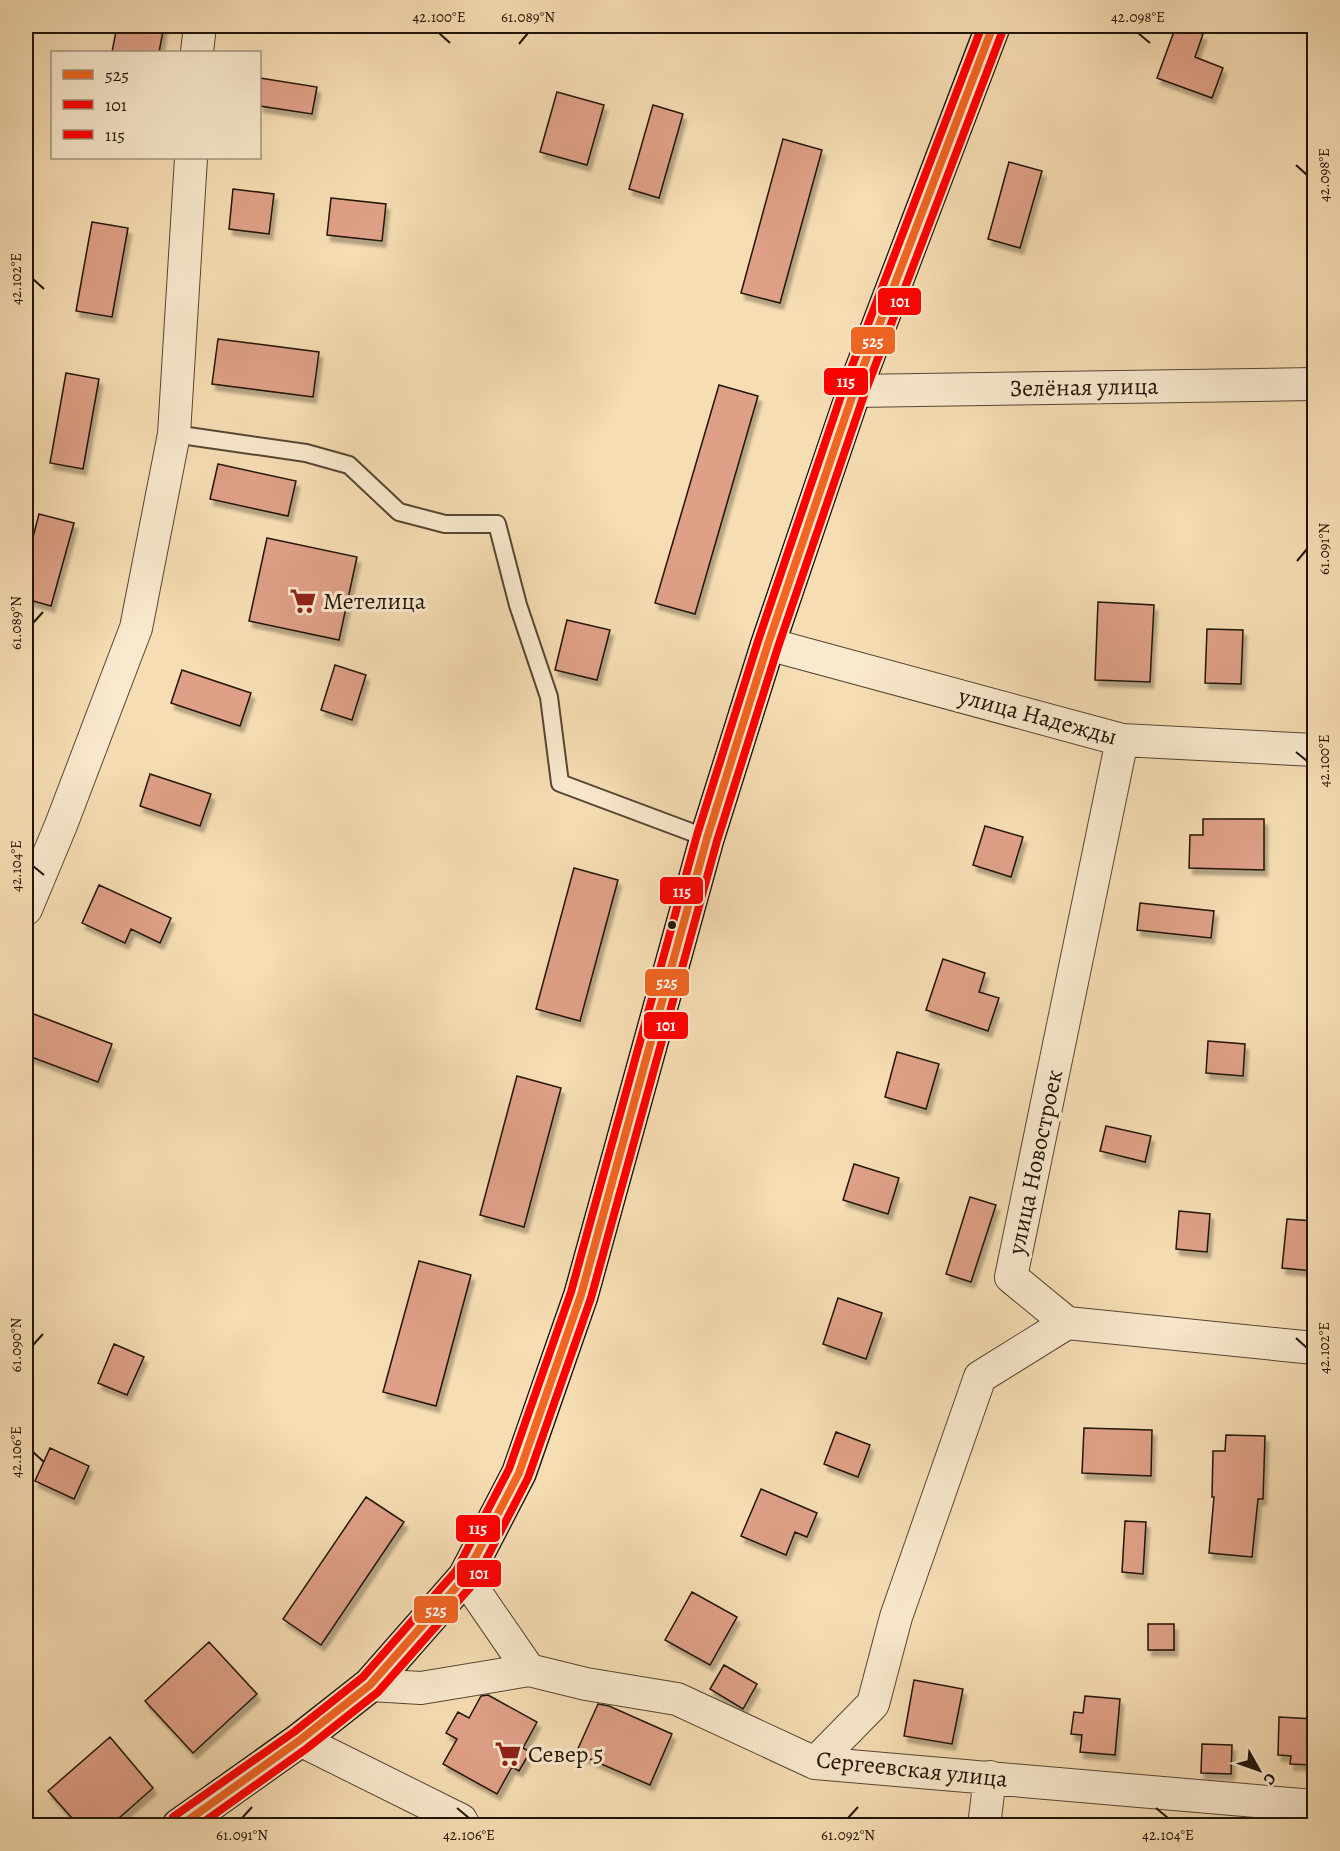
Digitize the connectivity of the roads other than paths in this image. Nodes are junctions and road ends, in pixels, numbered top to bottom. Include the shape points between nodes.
1 (200, 26) edge
2 (993, 26) edge
3 (197, 51) edge
4 (191, 159) edge
5 (1314, 384) edge
6 (854, 391) junction
7 (174, 434) junction
8 (768, 644) junction
9 (1122, 740) junction
10 (1314, 750) edge
11 (707, 838) junction
12 (26, 909) edge
13 (1067, 1323) junction
14 (1314, 1348) edge
15 (465, 1577) junction
16 (529, 1670) junction
17 (370, 1685) junction
18 (300, 1740) junction
19 (815, 1763) junction
20 (990, 1777) junction
21 (1314, 1806) edge
22 (179, 1826) edge
23 (464, 1826) edge
24 (984, 1826) edge

1 - 3 street
2 - 6 main road
4 - 7 street
5 - 6 street, Зелёная улица
6 - 8 main road
7 - 11 lane via 306,453 349,465 399,512 445,524 497,524 518,605 549,698 560,783
7 - 12 street via 136,628
8 - 9 street, улица Надежды
8 - 11 main road
9 - 10 street, улица Надежды
9 - 13 street, улица Новостроек via 1011,1277
11 - 15 main road via 581,1295 519,1473
13 - 14 street
13 - 19 street via 980,1377 896,1617 873,1704
15 - 16 street
15 - 17 main road
16 - 17 street via 421,1688
16 - 19 street, Сергеевская улица via 676,1699
17 - 18 main road
18 - 22 main road
18 - 23 street via 461,1820
19 - 20 street, Сергеевская улица
20 - 21 street, Сергеевская улица
20 - 24 street

